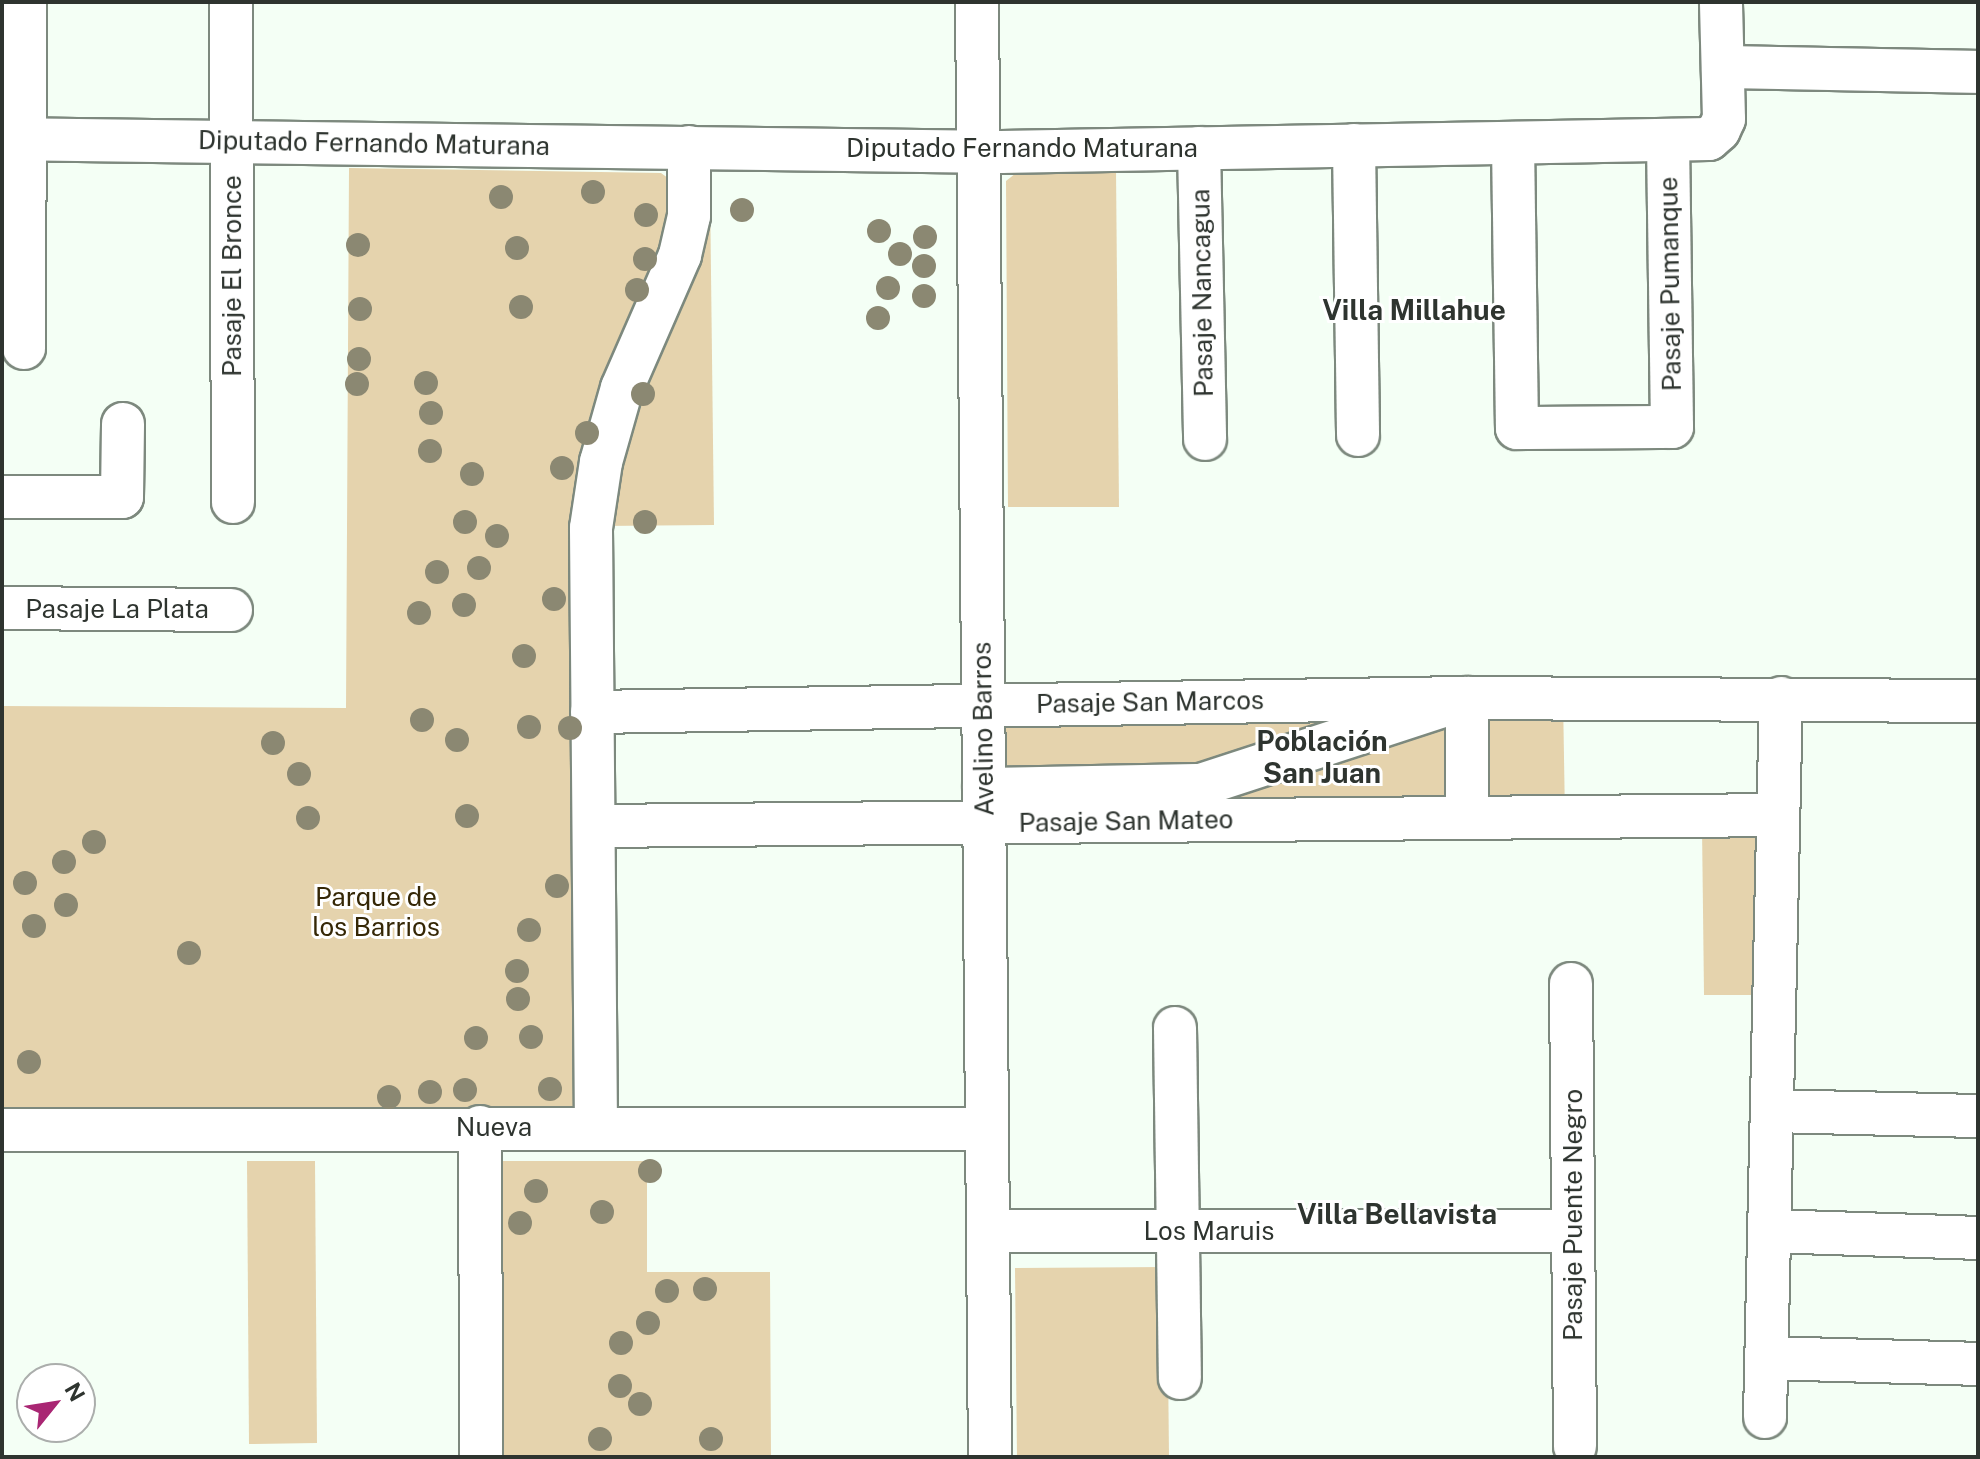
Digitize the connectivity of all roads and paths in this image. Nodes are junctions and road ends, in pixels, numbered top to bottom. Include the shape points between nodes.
1 (25, 2) edge
2 (231, 2) edge
3 (977, 2) edge
4 (1721, 2) edge
5 (1723, 67) junction
6 (1978, 72) edge
7 (13, 139) edge
8 (1668, 140) junction
9 (231, 141) junction
10 (1513, 143) junction
11 (1354, 145) junction
12 (689, 147) junction
13 (1199, 148) junction
14 (978, 152) junction
15 (24, 348) dead end
16 (123, 424) dead end
17 (1358, 435) dead end
18 (1205, 439) dead end
19 (2, 497) edge
20 (233, 502) dead end
21 (2, 608) edge
22 (231, 610) dead end
23 (1467, 698) junction
24 (1781, 698) junction
25 (1978, 701) edge
26 (982, 705) junction
27 (592, 712) junction
28 (984, 806) junction
29 (1778, 815) junction
30 (1467, 818) junction
31 (594, 826) junction
32 (1571, 984) dead end
33 (1175, 1028) dead end
34 (1772, 1111) junction
35 (1978, 1116) edge
36 (480, 1127) junction
37 (596, 1127) junction
38 (987, 1129) junction
39 (2, 1130) edge
40 (988, 1231) junction
41 (1178, 1231) junction
42 (1573, 1231) junction
43 (1769, 1231) junction
44 (1978, 1238) edge
45 (1766, 1358) junction
46 (1978, 1364) edge
47 (1180, 1378) dead end
48 (1765, 1417) dead end
49 (1575, 1446) dead end
50 (481, 1457) edge
51 (990, 1457) edge

1 - 7 street
2 - 9 street, Pasaje El Bronce
3 - 14 street, Avelino Barros
4 - 5 street, Diputado Fernando Maturana
5 - 6 street
5 - 8 street, Diputado Fernando Maturana via 1724,119 1719,130 1709,139
7 - 9 street, Diputado Fernando Maturana
7 - 15 street
8 - 10 street, Diputado Fernando Maturana
8 - 10 street, Pasaje Pumanque via 1672,427 1517,428
9 - 12 street, Diputado Fernando Maturana
9 - 20 street, Pasaje El Bronce
10 - 11 street, Diputado Fernando Maturana
11 - 13 street, Diputado Fernando Maturana
11 - 17 street
12 - 14 street, Diputado Fernando Maturana
12 - 27 street via 689,216 680,255 622,388 597,483 591,528
13 - 14 street, Diputado Fernando Maturana
13 - 18 street, Pasaje Nancagua
14 - 26 street, Avelino Barros
16 - 19 street via 122,497
21 - 22 street, Pasaje La Plata
23 - 24 street, Pasaje San Marcos
23 - 26 street, Pasaje San Marcos
23 - 28 street via 1201,785
23 - 30 street
24 - 25 street, Pasaje San Marcos
24 - 29 street
26 - 27 street, Pasaje San Marcos
26 - 28 street, Avelino Barros
27 - 31 street
28 - 30 street, Pasaje San Mateo
28 - 31 street, Pasaje San Mateo
28 - 38 street, Avelino Barros
29 - 30 street, Pasaje San Mateo
29 - 34 street
31 - 37 street
32 - 42 street, Pasaje Puente Negro
33 - 41 street
34 - 35 street
34 - 43 street
36 - 37 street, Nueva
36 - 39 street, Nueva
36 - 50 street
37 - 38 street, Nueva
38 - 40 street, Avelino Barros
40 - 41 street, Los Maruis
40 - 51 street, Avelino Barros
41 - 42 street, Los Maruis
41 - 47 street
42 - 49 street, Pasaje Puente Negro
43 - 44 street
43 - 45 street
45 - 46 street
45 - 48 street

